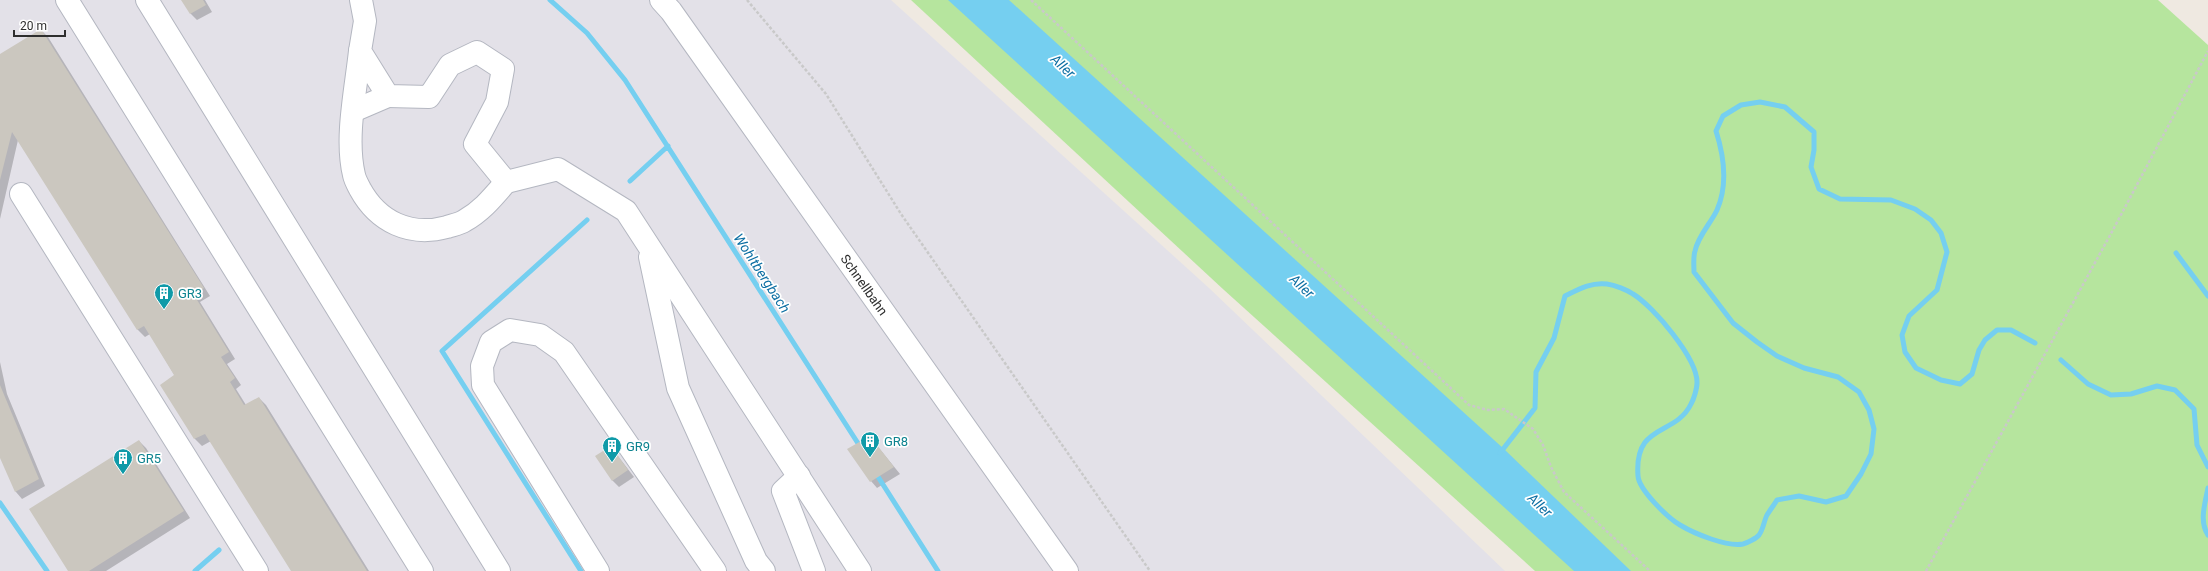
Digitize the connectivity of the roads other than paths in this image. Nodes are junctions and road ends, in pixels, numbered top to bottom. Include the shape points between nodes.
1 (67, 0) edge
2 (147, 0) edge
3 (361, 0) edge
4 (661, 0) edge
5 (360, 51) junction
6 (388, 96) junction
7 (353, 110) junction
8 (506, 182) junction
9 (21, 194) dead end
10 (647, 244) junction
11 (799, 476) junction
12 (258, 571) edge
13 (422, 571) edge
14 (499, 571) edge
15 (598, 571) edge
16 (716, 571) edge
17 (764, 571) edge
18 (814, 571) edge
19 (860, 571) edge
20 (1067, 571) edge

1 - 13 street
2 - 14 street
3 - 5 street via 365,21
4 - 20 street, Schnellbahn
5 - 6 street
5 - 7 street
6 - 7 street
6 - 8 street via 430,97 450,65 477,52 503,69 497,102 475,144
7 - 8 street via 351,153 354,177 380,216 407,229 432,231 463,222 486,207
8 - 10 street via 558,170 626,211
9 - 12 street
10 - 11 street
10 - 17 street via 678,388 756,561
11 - 18 street via 783,491
11 - 19 street
15 - 16 street via 483,385 482,366 491,342 510,330 540,335 564,352

